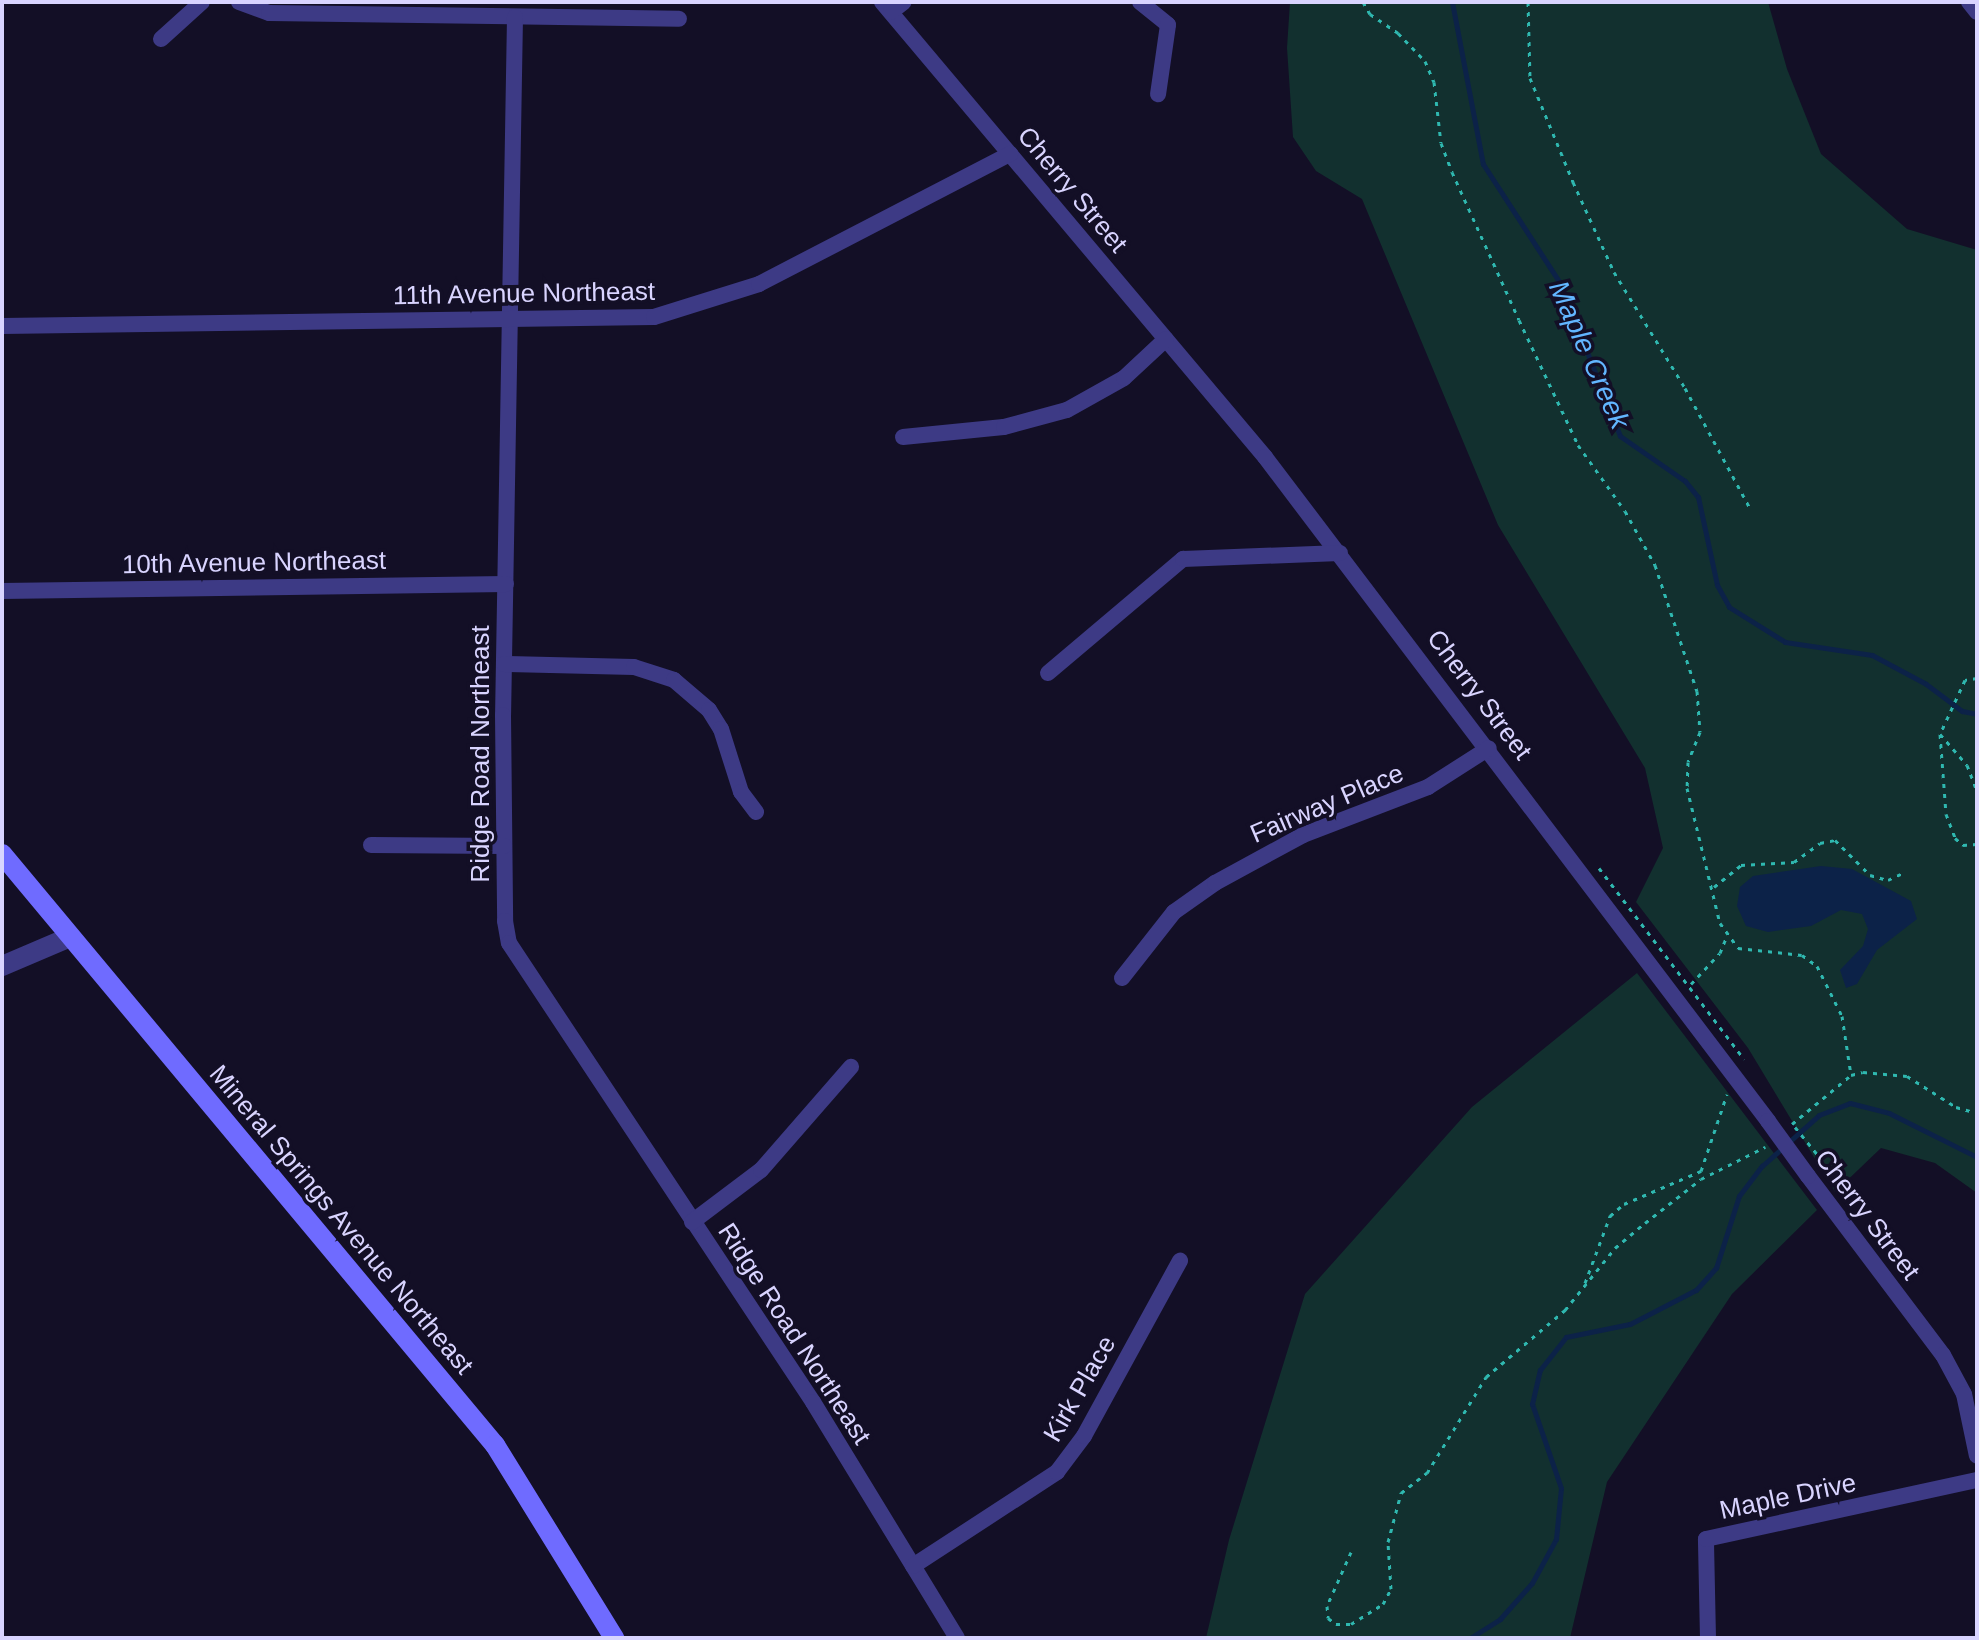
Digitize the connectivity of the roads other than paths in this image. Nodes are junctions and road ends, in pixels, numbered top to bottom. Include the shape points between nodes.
1 (202, 2) edge
2 (239, 2) edge
3 (1140, 2) edge
4 (1969, 2) edge
5 (892, 5) edge
6 (1977, 12) edge
7 (515, 17) junction
8 (679, 19) dead end
9 (161, 39) dead end
10 (1158, 94) dead end
11 (1010, 154) junction
12 (510, 320) junction
13 (2, 326) edge
14 (1166, 339) junction
15 (903, 437) dead end
16 (1340, 553) junction
17 (506, 584) junction
18 (2, 591) edge
19 (504, 664) junction
20 (1048, 673) dead end
21 (1489, 748) junction
22 (756, 812) dead end
23 (371, 845) dead end
24 (504, 846) junction
25 (2, 854) edge
26 (70, 937) junction
27 (2, 966) edge
28 (1122, 978) dead end
29 (851, 1067) dead end
30 (692, 1222) junction
31 (1180, 1261) dead end
32 (1977, 1456) edge
33 (1977, 1480) edge
34 (913, 1566) junction
35 (614, 1638) edge
36 (957, 1638) edge
37 (1708, 1638) edge

1 - 9 street
2 - 7 street via 269,13
3 - 10 street via 1168,25
4 - 6 street
5 - 11 street, Cherry Street
7 - 8 street
7 - 12 street, Ridge Road Northeast
11 - 12 street, 11th Avenue Northeast via 725,299 616,321
11 - 14 street, Cherry Street
12 - 13 street, 11th Avenue Northeast
12 - 17 street, Ridge Road Northeast
14 - 15 street via 1124,378 1067,410 1004,427
14 - 16 street, Cherry Street
16 - 20 street via 1183,559
16 - 21 street, Cherry Street
17 - 18 street, 10th Avenue Northeast
17 - 19 street, Ridge Road Northeast
19 - 22 street via 634,667 674,680 701,701 721,729 741,792
19 - 24 street, Ridge Road Northeast
21 - 28 street, Fairway Place via 1428,787 1303,835 1215,883 1174,912
21 - 32 street, Cherry Street, bridge via 1943,1355 1964,1394
23 - 24 street
24 - 30 street, Ridge Road Northeast via 505,921 518,963
25 - 26 main road, Mineral Springs Avenue Northeast
26 - 27 street
26 - 35 main road, Mineral Springs Avenue Northeast via 495,1445
29 - 30 street via 761,1170
30 - 34 street, Ridge Road Northeast via 813,1402
31 - 34 street, Kirk Place via 1084,1436 1057,1472
33 - 37 street, Maple Drive via 1706,1539
34 - 36 street, Ridge Road Northeast

